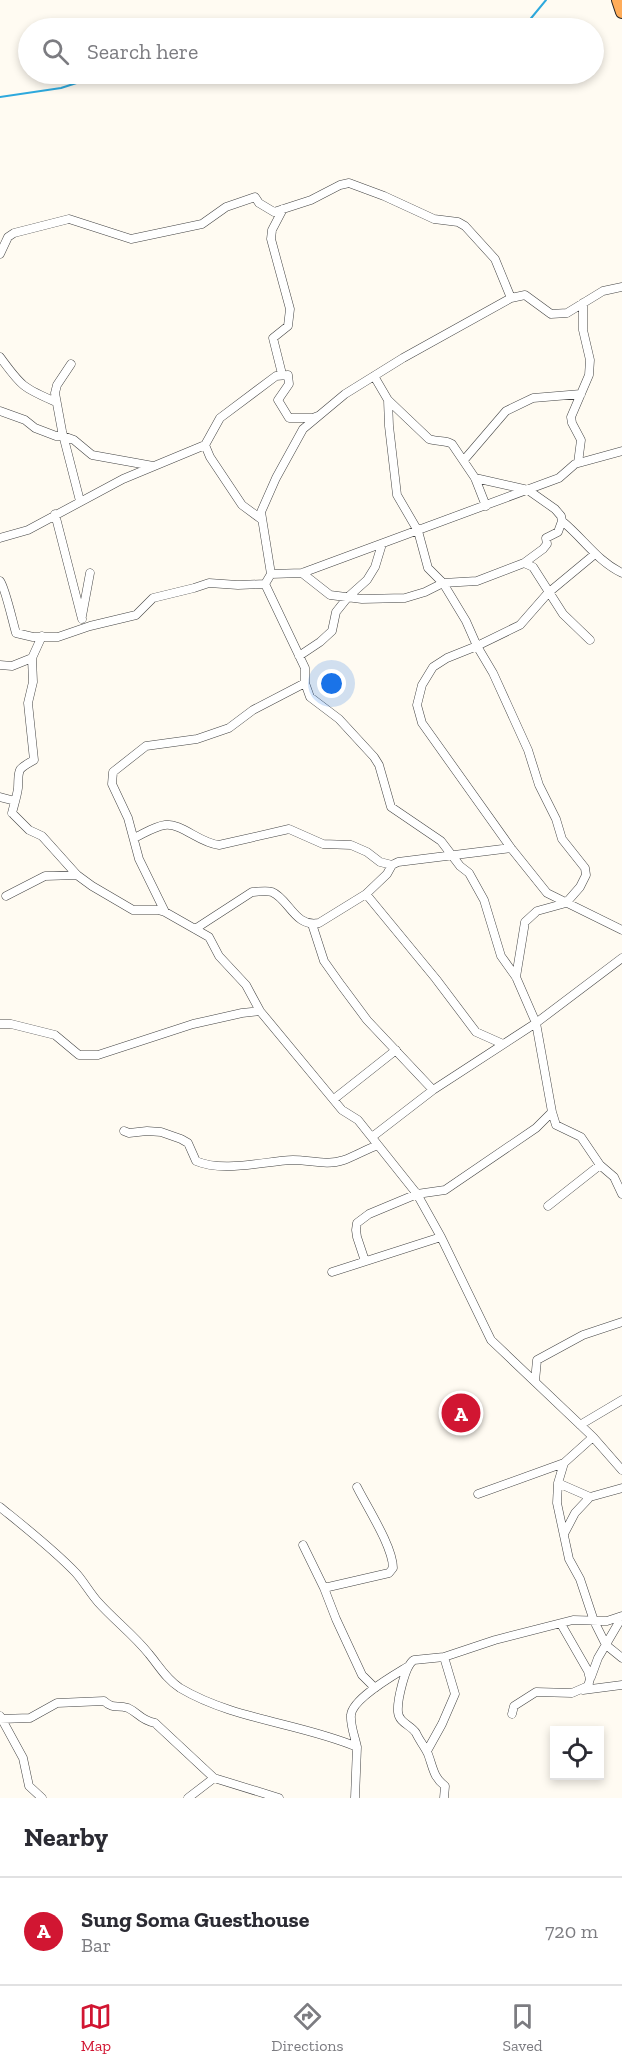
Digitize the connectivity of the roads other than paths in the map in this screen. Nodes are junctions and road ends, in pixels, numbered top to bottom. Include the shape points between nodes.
1 (618, 0) edge
2 (622, 12) edge
3 (283, 209) junction
4 (0, 254) edge
5 (622, 287) edge
6 (511, 298) junction
7 (583, 303) junction
8 (0, 357) edge
9 (71, 364) dead end
10 (282, 374) junction
11 (374, 376) junction
12 (581, 394) junction
13 (388, 400) junction
14 (56, 402) junction
15 (0, 411) edge
16 (319, 416) junction
17 (63, 436) junction
18 (205, 445) junction
19 (622, 451) edge
20 (464, 460) junction
21 (578, 463) junction
22 (153, 466) junction
23 (475, 478) junction
24 (528, 490) junction
25 (80, 501) junction
26 (486, 506) junction
27 (55, 514) junction
28 (261, 519) junction
29 (562, 521) junction
30 (418, 531) junction
31 (0, 538) edge
32 (382, 544) junction
33 (595, 554) junction
34 (524, 563) junction
35 (90, 573) dead end
36 (302, 573) junction
37 (622, 573) edge
38 (271, 574) junction
39 (0, 580) edge
40 (443, 583) junction
41 (265, 584) junction
42 (548, 593) junction
43 (348, 597) junction
44 (82, 619) junction
45 (81, 629) junction
46 (42, 636) junction
47 (590, 640) dead end
48 (477, 646) junction
49 (299, 656) junction
50 (32, 658) junction
51 (0, 665) edge
52 (305, 683) junction
53 (0, 797) edge
54 (12, 813) junction
55 (134, 838) junction
56 (511, 848) junction
57 (453, 855) junction
58 (392, 865) junction
59 (77, 875) junction
60 (366, 894) junction
61 (6, 896) dead end
62 (566, 903) junction
63 (165, 912) junction
64 (312, 924) junction
65 (195, 929) junction
66 (622, 930) edge
67 (622, 958) edge
68 (516, 977) junction
69 (260, 1011) junction
70 (536, 1023) junction
71 (0, 1024) edge
72 (503, 1044) junction
73 (396, 1050) junction
74 (433, 1090) junction
75 (334, 1099) junction
76 (552, 1112) junction
77 (124, 1131) dead end
78 (372, 1137) junction
79 (378, 1144) junction
80 (600, 1165) junction
81 (417, 1194) junction
82 (622, 1194) edge
83 (548, 1206) dead end
84 (441, 1237) junction
85 (365, 1261) junction
86 (332, 1272) dead end
87 (622, 1322) edge
88 (536, 1381) junction
89 (622, 1400) edge
90 (580, 1425) junction
91 (593, 1437) junction
92 (564, 1463) junction
93 (622, 1470) edge
94 (558, 1483) junction
95 (357, 1487) dead end
96 (622, 1488) edge
97 (478, 1494) dead end
98 (590, 1497) junction
99 (0, 1507) edge
100 (564, 1534) junction
101 (303, 1545) dead end
102 (324, 1588) junction
103 (622, 1616) edge
104 (594, 1621) junction
105 (561, 1623) junction
106 (606, 1645) junction
107 (444, 1657) junction
108 (622, 1658) edge
109 (407, 1667) junction
110 (590, 1679) junction
111 (622, 1685) edge
112 (375, 1688) junction
113 (582, 1690) junction
114 (512, 1714) dead end
115 (0, 1718) edge
116 (357, 1747) junction
117 (427, 1751) junction
118 (214, 1778) junction
119 (42, 1798) edge
120 (188, 1798) edge
121 (279, 1798) edge
122 (355, 1798) edge
123 (444, 1798) edge

1 - 2 highway
3 - 4 street via 274,212 255,197 226,207 202,224 131,239 69,219 14,233
3 - 6 street via 349,183 434,219 458,222 495,259
3 - 10 street via 272,234 290,309 288,326 273,338
5 - 7 street via 603,291
6 - 7 street via 525,295 551,315 567,313
6 - 11 street
7 - 12 street via 583,330 591,367
8 - 14 street via 27,390
9 - 14 street via 55,390
10 - 16 street via 288,375 289,384 278,400 289,418
10 - 18 street via 220,418
11 - 13 street
11 - 16 street
12 - 20 street via 533,398 506,411
12 - 21 street via 571,420 581,440
13 - 20 street via 429,439 449,442
13 - 30 street via 397,495
14 - 17 street
15 - 17 street
16 - 28 street via 296,439
17 - 22 street via 92,455
17 - 25 street
18 - 22 street
18 - 28 street via 242,505
19 - 21 street
20 - 23 street
21 - 24 street via 560,478
22 - 25 street
23 - 24 street
23 - 26 street
24 - 26 street
24 - 29 street via 555,509
25 - 27 street
26 - 30 street
27 - 31 street via 28,530
27 - 44 street
28 - 38 street
29 - 33 street
29 - 34 street via 558,532 546,538 548,544
30 - 32 street
30 - 40 street via 428,568
32 - 36 street
32 - 43 street via 371,574
33 - 37 street
33 - 42 street
34 - 40 street via 477,581
34 - 42 street via 533,567
35 - 44 street
36 - 38 street
36 - 43 street via 327,594
38 - 41 street
39 - 46 street via 16,633
40 - 43 street via 405,598
40 - 48 street
41 - 45 street via 209,583 153,598 136,615
41 - 49 street
42 - 47 street via 562,614
42 - 48 street via 520,625
43 - 49 street via 336,612 332,631
44 - 45 street
45 - 46 street via 58,637
46 - 50 street
48 - 56 street via 433,668 417,705 423,723
48 - 62 street via 528,750 562,839 585,868 580,887
49 - 52 street via 305,668
50 - 51 street via 12,666
50 - 54 street via 33,682 28,703 34,760 17,777
52 - 55 street via 253,710 229,728 197,739 146,746 113,771 112,784
52 - 57 street via 310,697 339,719 374,757 391,807 441,841
53 - 54 street via 15,801
54 - 59 street via 29,830 42,836
55 - 58 street via 162,825 172,825 208,844 219,845 289,829 323,844 351,845
55 - 63 street via 139,859
56 - 57 street
56 - 62 street via 547,893
57 - 58 street
57 - 68 street via 469,873 483,900 501,956
58 - 60 street
59 - 61 street via 45,876
59 - 63 street via 133,910
60 - 64 street
60 - 72 street via 476,1032
62 - 66 street
62 - 68 street via 537,911 525,922
63 - 65 street
64 - 65 street via 304,922 273,892 262,891 252,892
64 - 73 street via 324,961 367,1020
65 - 69 street via 209,937 219,956 246,985
67 - 70 street
68 - 70 street
69 - 71 street via 193,1024 99,1055 79,1055 55,1035
69 - 75 street
70 - 72 street
70 - 76 street
72 - 74 street
73 - 74 street
73 - 75 street
74 - 78 street
75 - 78 street
76 - 80 street via 556,1125 581,1137
76 - 81 street via 536,1128 445,1190
77 - 79 street via 161,1132 181,1139 188,1143 196,1161 204,1165 250,1166 291,1160 325,1163 344,1160
78 - 79 street
79 - 81 street
80 - 82 street via 614,1177
80 - 83 street
81 - 84 street
81 - 85 street via 357,1223 357,1238
84 - 85 street
84 - 88 street via 491,1340
85 - 86 street
87 - 88 street via 583,1335 537,1360
88 - 90 street
89 - 90 street
90 - 91 street
91 - 92 street
91 - 93 street
92 - 94 street
92 - 97 street
94 - 98 street
94 - 100 street via 557,1503
95 - 102 street via 387,1546 393,1568 388,1573
96 - 98 street
98 - 100 street via 575,1513
99 - 116 street via 78,1575 87,1590 178,1686 226,1708
100 - 104 street via 569,1559
101 - 102 street
102 - 112 street via 362,1675
103 - 104 street
103 - 106 street
104 - 105 street
104 - 106 street
105 - 107 street
105 - 110 street
106 - 108 street
106 - 110 street
107 - 109 street via 414,1660
107 - 117 street via 455,1694
109 - 112 street
109 - 117 street via 398,1713
110 - 113 street
111 - 113 street
112 - 116 street via 351,1714
113 - 114 street via 537,1692 514,1706
115 - 118 street via 30,1718 57,1704 104,1701 155,1723
115 - 119 street via 23,1758 29,1786
116 - 122 street
117 - 123 street via 433,1773 445,1786
118 - 120 street
118 - 121 street

